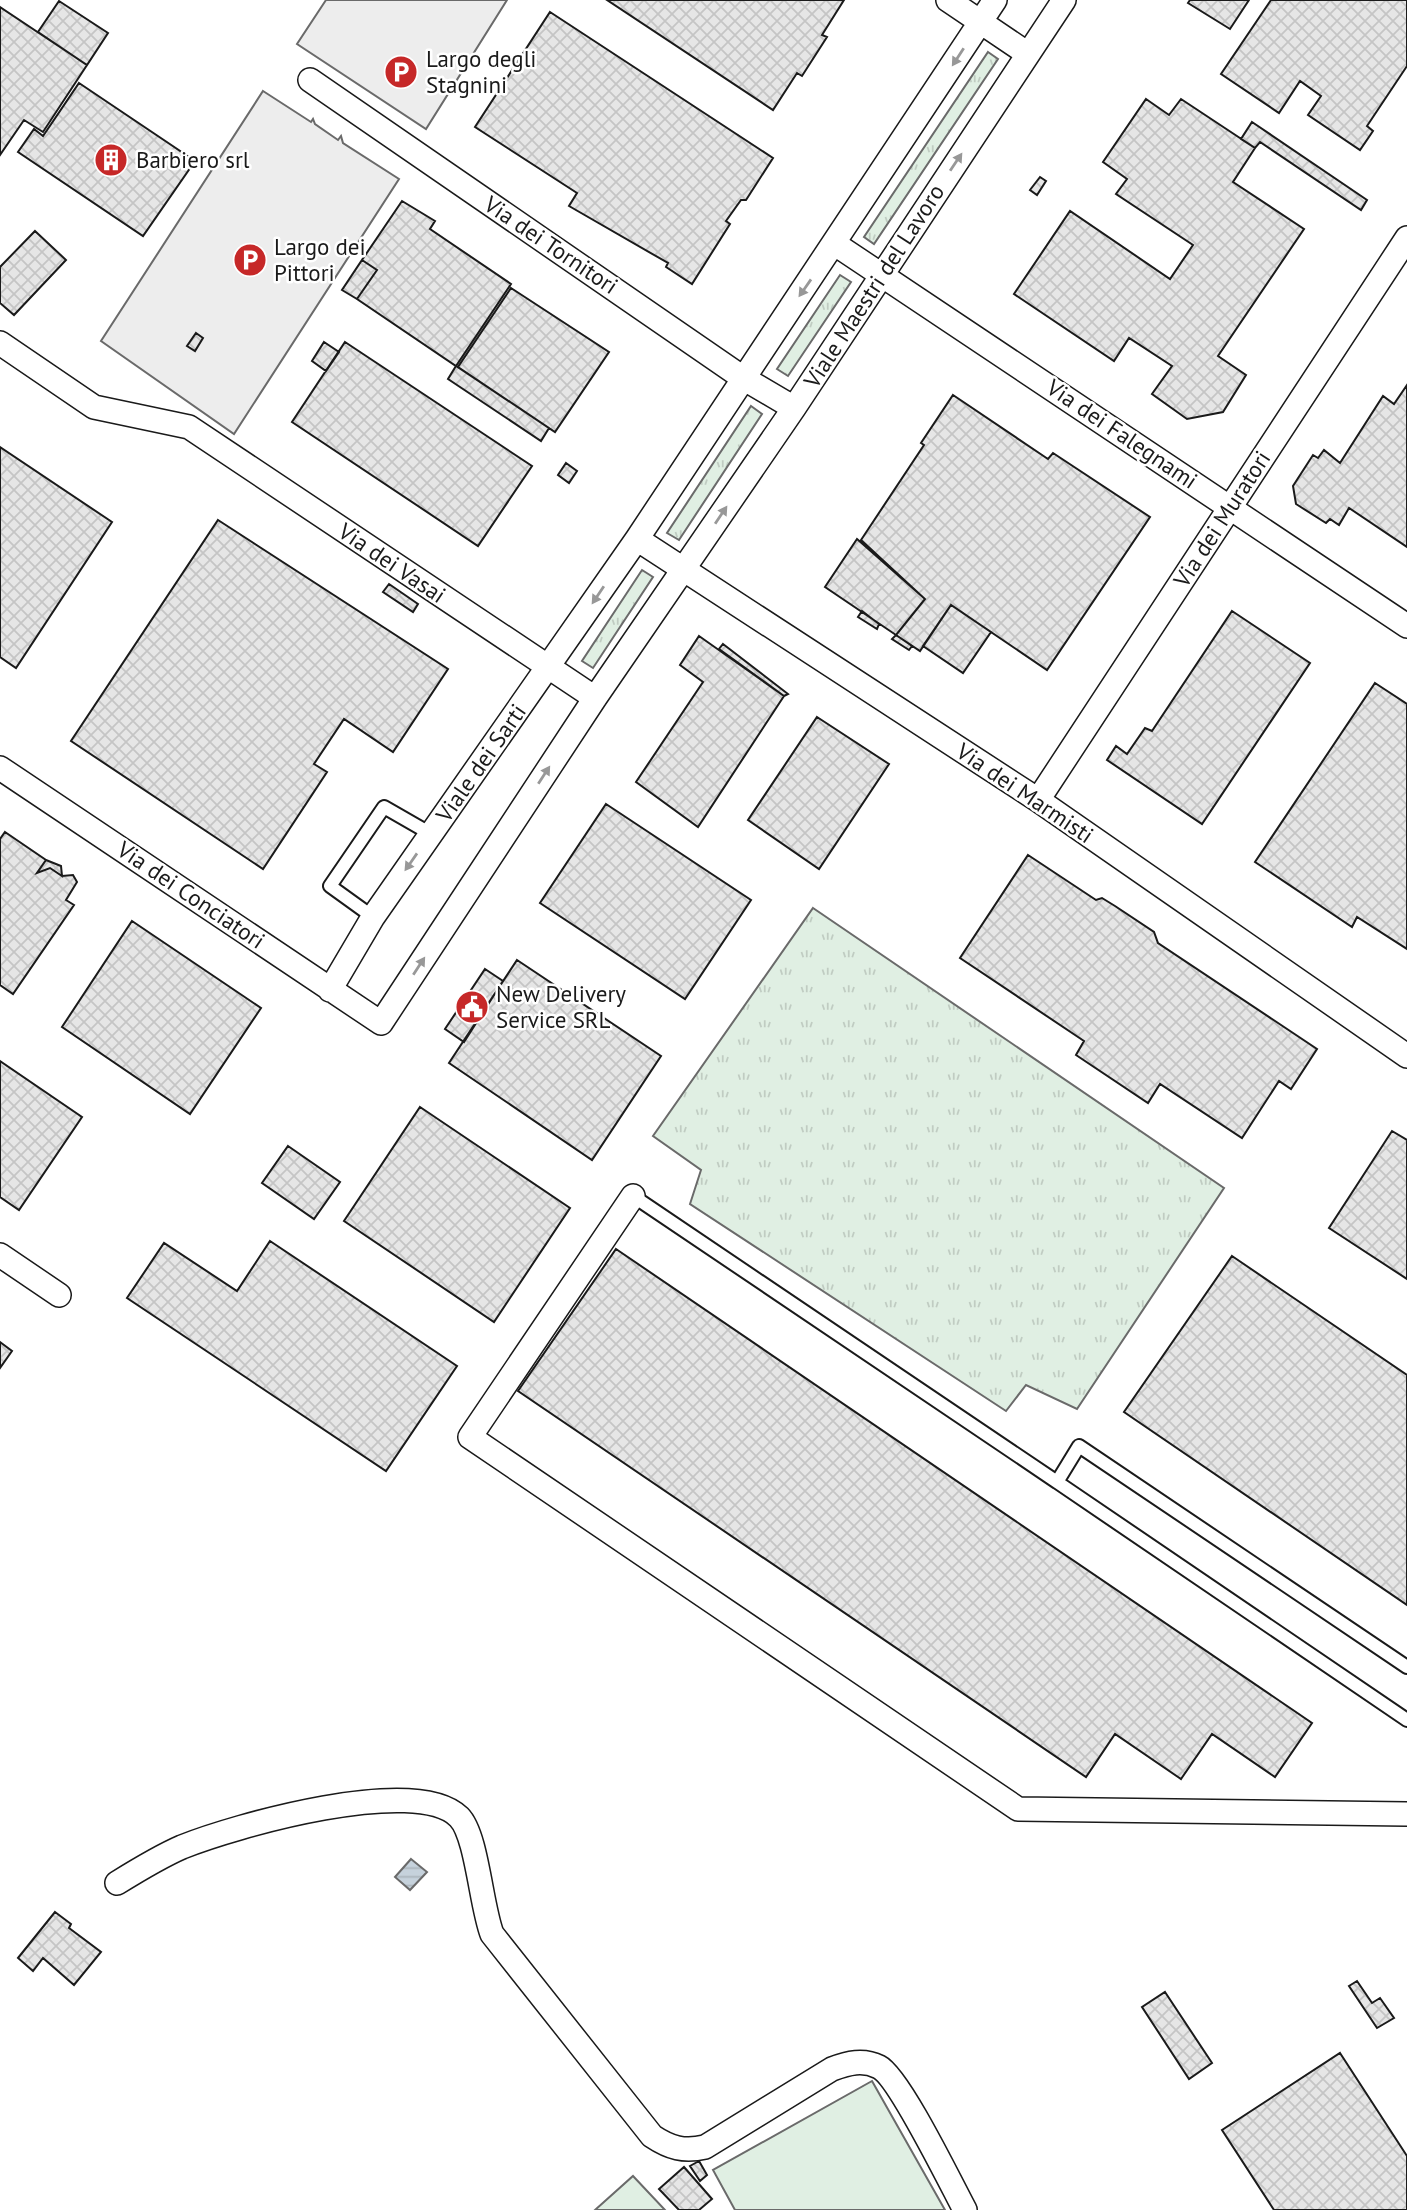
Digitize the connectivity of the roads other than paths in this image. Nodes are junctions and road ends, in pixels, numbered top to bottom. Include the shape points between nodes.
1 (948, 0) edge
2 (995, 0) edge
3 (1064, 0) edge
4 (980, 22) junction
5 (1028, 54) junction
6 (310, 80) dead end
7 (1407, 238) edge
8 (835, 244) junction
9 (881, 275) junction
10 (0, 343) edge
11 (743, 378) junction
12 (794, 408) junction
13 (1231, 506) junction
14 (637, 539) junction
15 (683, 571) junction
16 (1407, 626) edge
17 (549, 667) junction
18 (595, 698) junction
19 (0, 768) edge
20 (1038, 800) junction
21 (431, 834) junction
22 (373, 916) junction
23 (330, 990) junction
24 (1407, 1056) edge
25 (633, 1196) joint
26 (0, 1255) edge
27 (60, 1295) dead end
28 (1057, 1482) junction
29 (1407, 1667) edge
30 (1407, 1720) edge
31 (1407, 1814) edge
32 (117, 1883) dead end
33 (965, 2210) edge

1 - 4 street
2 - 4 street
3 - 5 street, Viale Maestri del Lavoro
4 - 5 street
4 -> 8 street
9 -> 5 street, Viale Maestri del Lavoro
6 - 11 street, Via dei Tornitori
7 - 13 street, Via dei Muratori
8 - 9 street, Via dei Falegnami
8 -> 11 street
9 - 12 street, Viale Maestri del Lavoro
9 - 13 street, Via dei Falegnami
10 - 17 street, Via dei Vasai via 94,407 189,427
11 - 12 street, Via dei Tornitori
11 - 14 street
15 -> 12 street, Viale Maestri del Lavoro
13 - 16 street, Via dei Falegnami
13 - 20 street, Via dei Muratori
14 - 15 street, Via dei Marmisti
14 -> 17 street, Viale dei Sarti
15 - 18 street
15 - 20 street, Via dei Marmisti
17 - 18 street, Via dei Vasai
17 - 21 street, Viale dei Sarti
23 -> 18 street, Via dei Conciatori via 381,1023
19 - 23 street, Via dei Conciatori
20 - 24 street, Via dei Marmisti
21 -> 22 street, Viale dei Sarti
21 - 22 lane via 384,807 376,818 330,886
22 - 23 street, Viale dei Sarti
25 - 28 lane
25 - 31 street via 470,1437 1018,1809
26 - 27 street
28 - 29 lane via 1079,1446
28 - 30 lane
32 - 33 street via 181,1848 268,1820 349,1805 433,1803 461,1818 468,1833 492,1934 652,2136 676,2149 705,2147 832,2069 866,2062 889,2074

